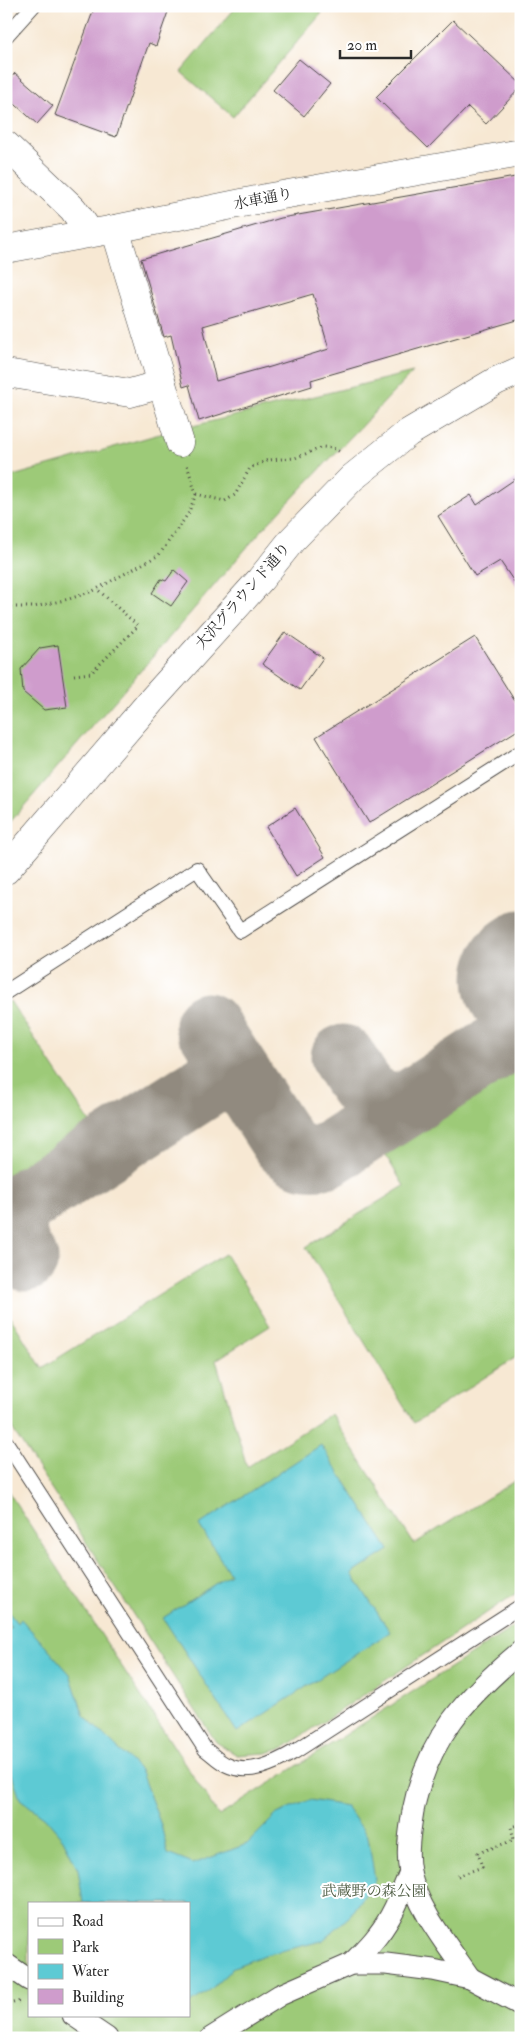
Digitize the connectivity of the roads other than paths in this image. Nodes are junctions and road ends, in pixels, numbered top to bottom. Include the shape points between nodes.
1 (33, 6) edge
2 (6, 36) edge
3 (6, 145) edge
4 (521, 153) edge
5 (103, 231) junction
6 (6, 249) edge
7 (521, 370) edge
8 (6, 373) edge
9 (162, 384) junction
10 (180, 443) dead end
11 (521, 752) edge
12 (6, 870) edge
13 (6, 992) edge
14 (6, 1442) edge
15 (521, 1606) edge
16 (521, 1651) edge
17 (410, 1872) junction
18 (6, 1964) edge
19 (351, 1964) junction
20 (470, 1978) junction
21 (28, 1979) edge
22 (521, 2005) edge
23 (74, 2016) edge
24 (104, 2037) edge
25 (211, 2038) edge

1 - 2 lane
3 - 5 street via 73,209
4 - 5 street, 水車通り via 271,197
5 - 6 street, 水車通り
5 - 9 street
7 - 12 street, 大沢グラウンド通り via 496,381 408,433 352,478 292,540
8 - 9 street via 130,393
9 - 10 street
11 - 13 lane via 240,931 198,869
14 - 15 lane via 205,1749 228,1766 250,1769 276,1762
16 - 17 street via 458,1710 434,1746 420,1780 410,1826
17 - 19 street via 386,1924
17 - 20 street via 423,1907
18 - 21 street
19 - 20 street via 386,1964
19 - 25 street via 280,1995
20 - 22 street
23 - 24 street

